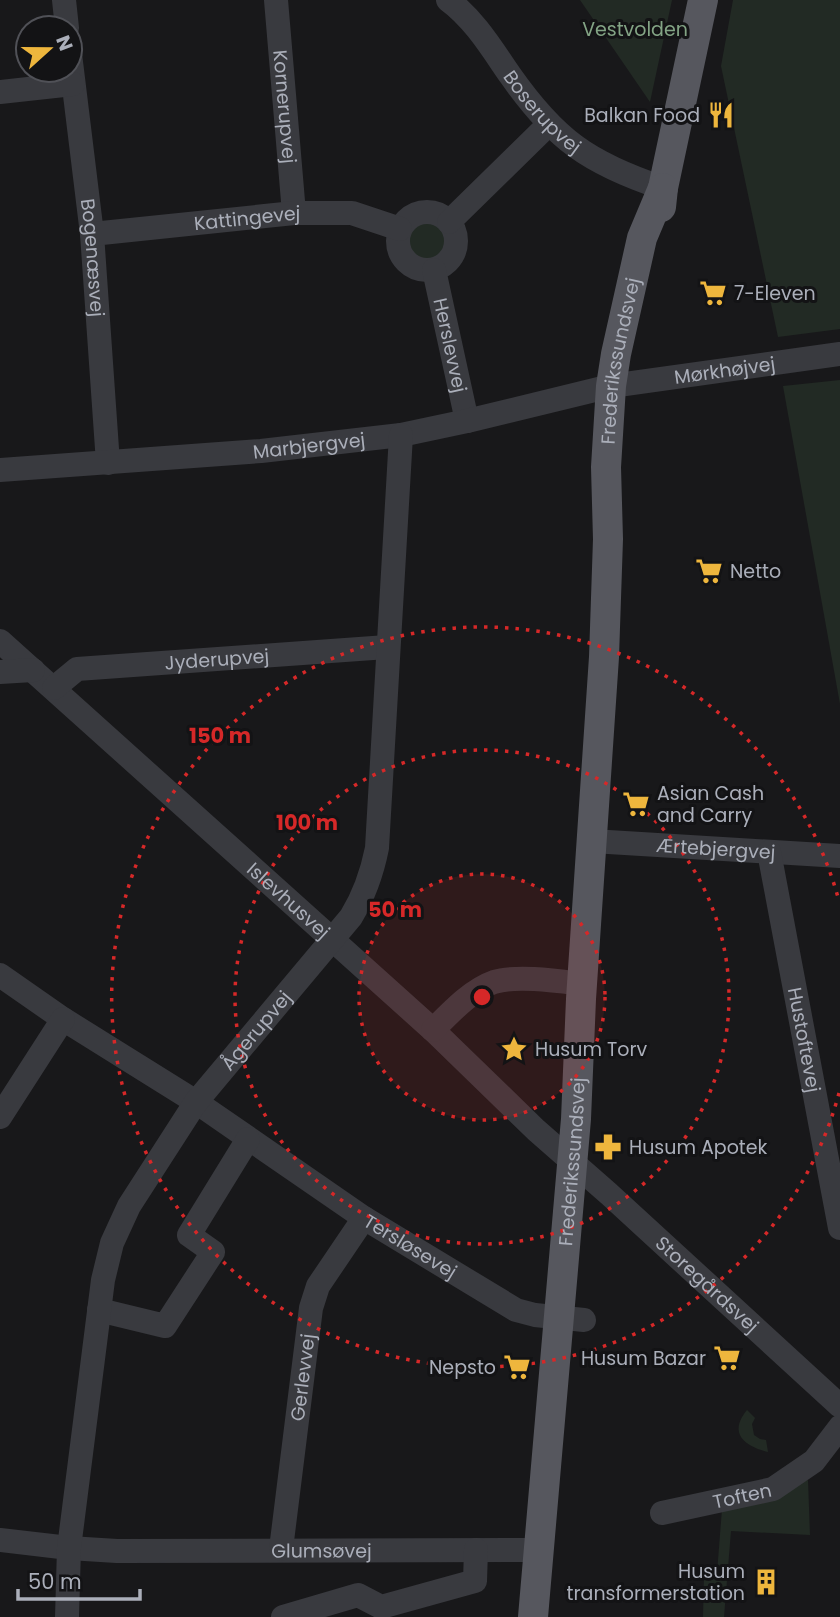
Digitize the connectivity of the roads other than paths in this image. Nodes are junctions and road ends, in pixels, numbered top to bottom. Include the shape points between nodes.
1 (276, 0) edge
2 (449, 0) edge
3 (703, 0) edge
4 (73, 84) joint
5 (0, 92) edge
6 (548, 125) junction
7 (663, 188) junction
8 (294, 213) junction
9 (449, 222) junction
10 (400, 229) junction
11 (92, 234) junction
12 (435, 270) junction
13 (840, 354) edge
14 (621, 384) junction
15 (467, 421) junction
16 (401, 435) junction
17 (108, 463) junction
18 (0, 470) edge
19 (0, 641) edge
20 (387, 647) junction
21 (33, 670) junction
22 (0, 672) edge
23 (54, 688) junction
24 (592, 841) junction
25 (769, 852) junction
26 (840, 856) edge
27 (331, 939) junction
28 (3, 984) edge
29 (582, 984) junction
30 (63, 1019) junction
31 (433, 1030) junction
32 (196, 1102) junction
33 (0, 1117) edge
34 (248, 1139) junction
35 (573, 1164) junction
36 (365, 1218) junction
37 (840, 1228) edge
38 (99, 1310) junction
39 (572, 1319) junction
40 (840, 1406) edge
41 (840, 1427) edge
42 (662, 1513) dead end
43 (0, 1540) edge
44 (69, 1548) junction
45 (281, 1549) junction
46 (476, 1550) junction
47 (539, 1550) junction
48 (67, 1617) edge
49 (283, 1617) edge
50 (533, 1617) edge

1 - 8 street, Kornerupvej
2 - 6 street, Boserupvej
3 - 7 main road, Frederikssundsvej
4 - 5 street
4 - 11 street, Bogenæsvej
6 - 7 street, Boserupvej via 611,169
6 - 9 street
7 - 14 main road, Frederikssundsvej via 642,239 615,354
8 - 10 street, Kattingevej via 352,213
8 - 11 street, Kattingevej
9 - 10 street via 435,213 418,213
9 - 12 street via 455,250 444,266
10 - 12 street via 397,238 402,257 416,269
11 - 17 street, Bogenæsvej
12 - 15 street, Herslevvej
13 - 14 street, Mørkhøjvej
14 - 15 street, Marbjergvej
14 - 24 main road, Frederikssundsvej via 606,467 608,539
15 - 16 street, Marbjergvej
16 - 17 street, Marbjergvej
16 - 20 street, Ågerupvej
17 - 18 street, Marbjergvej
19 - 21 street, Islevhusvej
20 - 23 street, Jyderupvej via 77,669
20 - 27 street, Ågerupvej via 377,848 365,894
21 - 22 street
21 - 23 street, Islevhusvej
23 - 27 street, Islevhusvej
24 - 25 street, Ærtebjergvej
24 - 29 main road, Frederikssundsvej
25 - 26 street, Ærtebjergvej
25 - 37 street, Hustoftevej
27 - 31 street, Islevhusvej
27 - 32 street, Ågerupvej
28 - 30 street, Tersløsevej
29 - 31 street via 492,983
29 - 35 main road, Frederikssundsvej
30 - 32 street, Tersløsevej
30 - 33 street
31 - 35 street, Islevhusvej
32 - 34 street, Tersløsevej
32 - 38 street, Ågerupvej via 129,1206 112,1243
34 - 36 street, Tersløsevej
34 - 38 street via 189,1235 213,1252 165,1326
35 - 39 main road, Frederikssundsvej
35 - 40 street, Storegårdsvej
36 - 39 street, Tersløsevej via 516,1310
36 - 45 street, Gerlevvej via 318,1286 311,1308
38 - 44 street, Ågerupvej
39 - 47 main road, Frederikssundsvej
41 - 42 street, Toften via 814,1461 773,1489
43 - 44 street, Glumsøvej
44 - 45 street, Glumsøvej
44 - 48 street, Ågerupvej
45 - 46 street, Glumsøvej
46 - 47 street, Glumsøvej
46 - 49 street via 475,1581 381,1607 358,1595
47 - 50 main road, Frederikssundsvej

